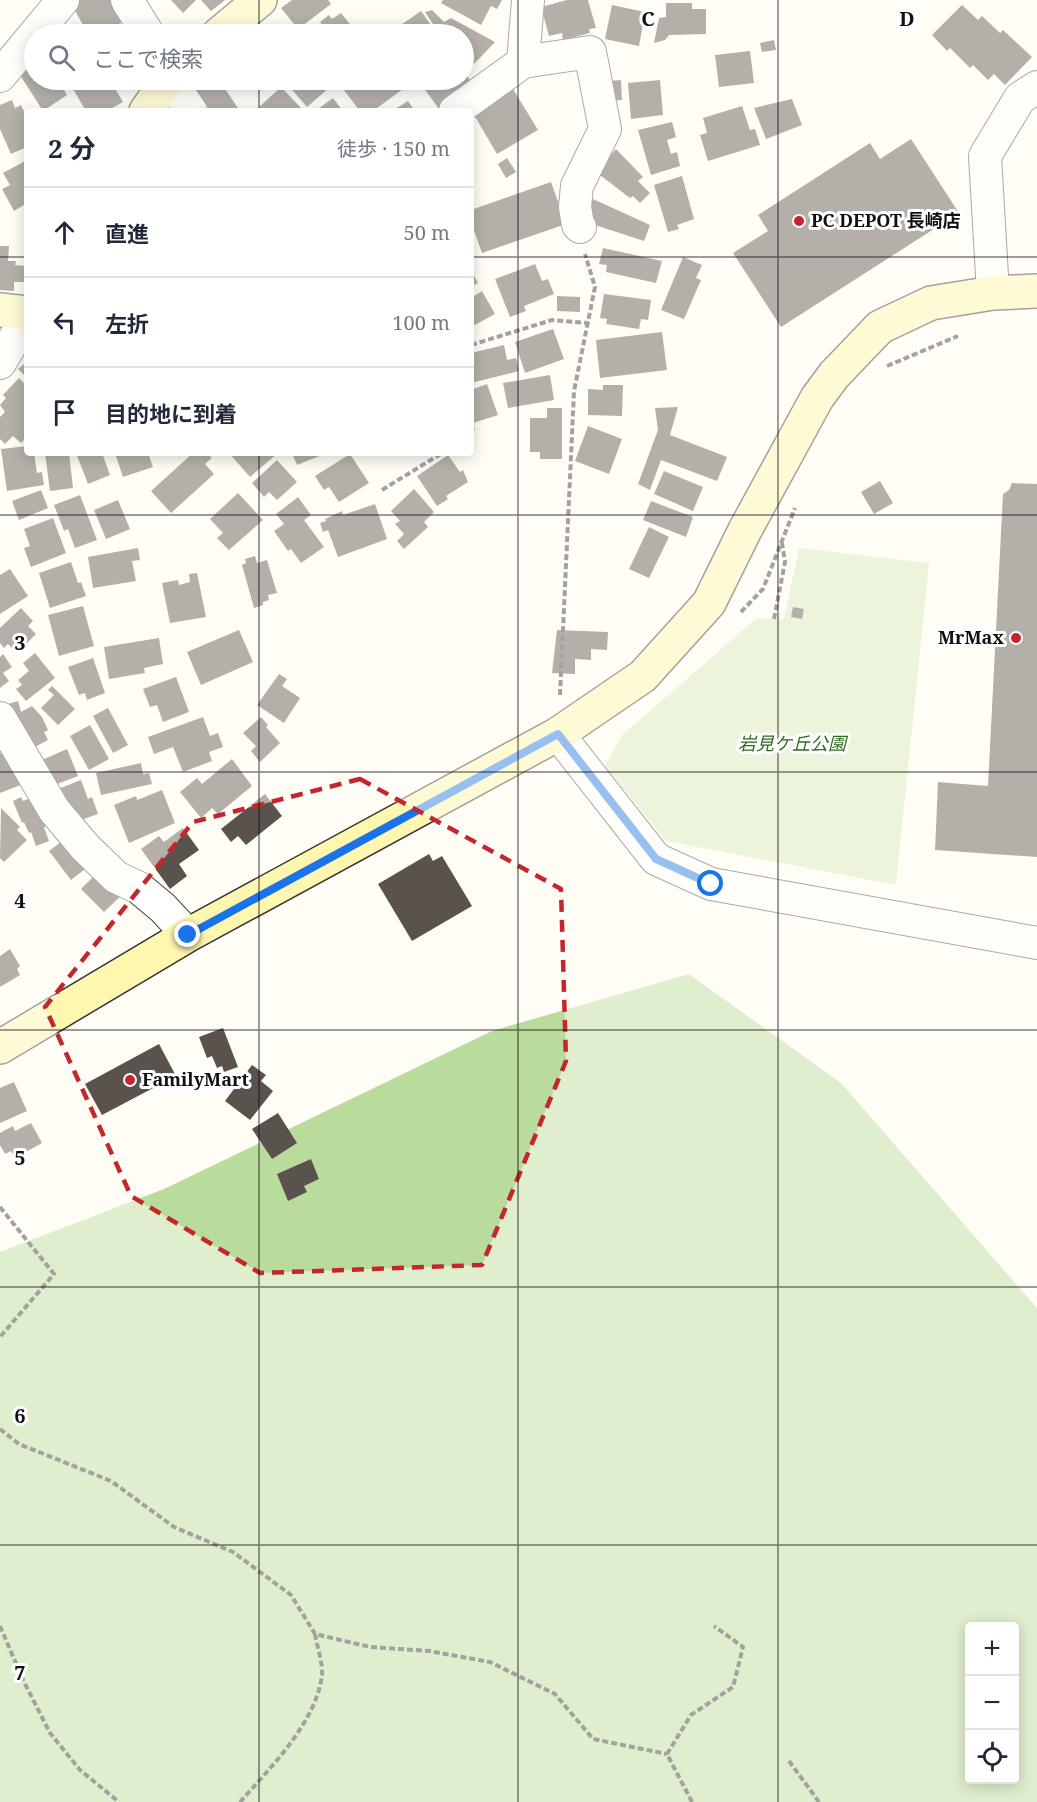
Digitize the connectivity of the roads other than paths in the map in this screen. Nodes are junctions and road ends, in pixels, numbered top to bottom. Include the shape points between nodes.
1 (63, 0) edge
2 (127, 0) edge
3 (260, 0) edge
4 (528, 0) edge
5 (43, 24) edge
6 (142, 24) edge
7 (231, 24) edge
8 (24, 47) edge
9 (522, 62) junction
10 (0, 76) edge
11 (1037, 87) edge
12 (161, 90) edge
13 (178, 90) edge
14 (148, 108) edge
15 (189, 108) edge
16 (458, 108) edge
17 (580, 227) road end
18 (1037, 291) edge
19 (993, 293) junction
20 (0, 310) edge
21 (24, 314) edge
22 (24, 320) edge
23 (0, 363) edge
24 (0, 718) edge
25 (558, 734) junction
26 (188, 935) junction
27 (1037, 943) edge
28 (0, 1047) edge

1 - 5 street
2 - 6 street
3 - 7 street
4 - 9 street
8 - 10 street
9 - 16 street
9 - 17 street via 590,52 606,129 577,186 574,207
11 - 19 street via 1020,98 985,156
12 - 14 street
13 - 15 street
18 - 19 street
19 - 25 street via 932,303 880,327 817,398 709,603 643,676
20 - 21 street
22 - 23 street
24 - 26 street via 54,810 85,847 116,878 140,888
25 - 26 street
25 - 27 street via 656,859 711,884
26 - 28 street

